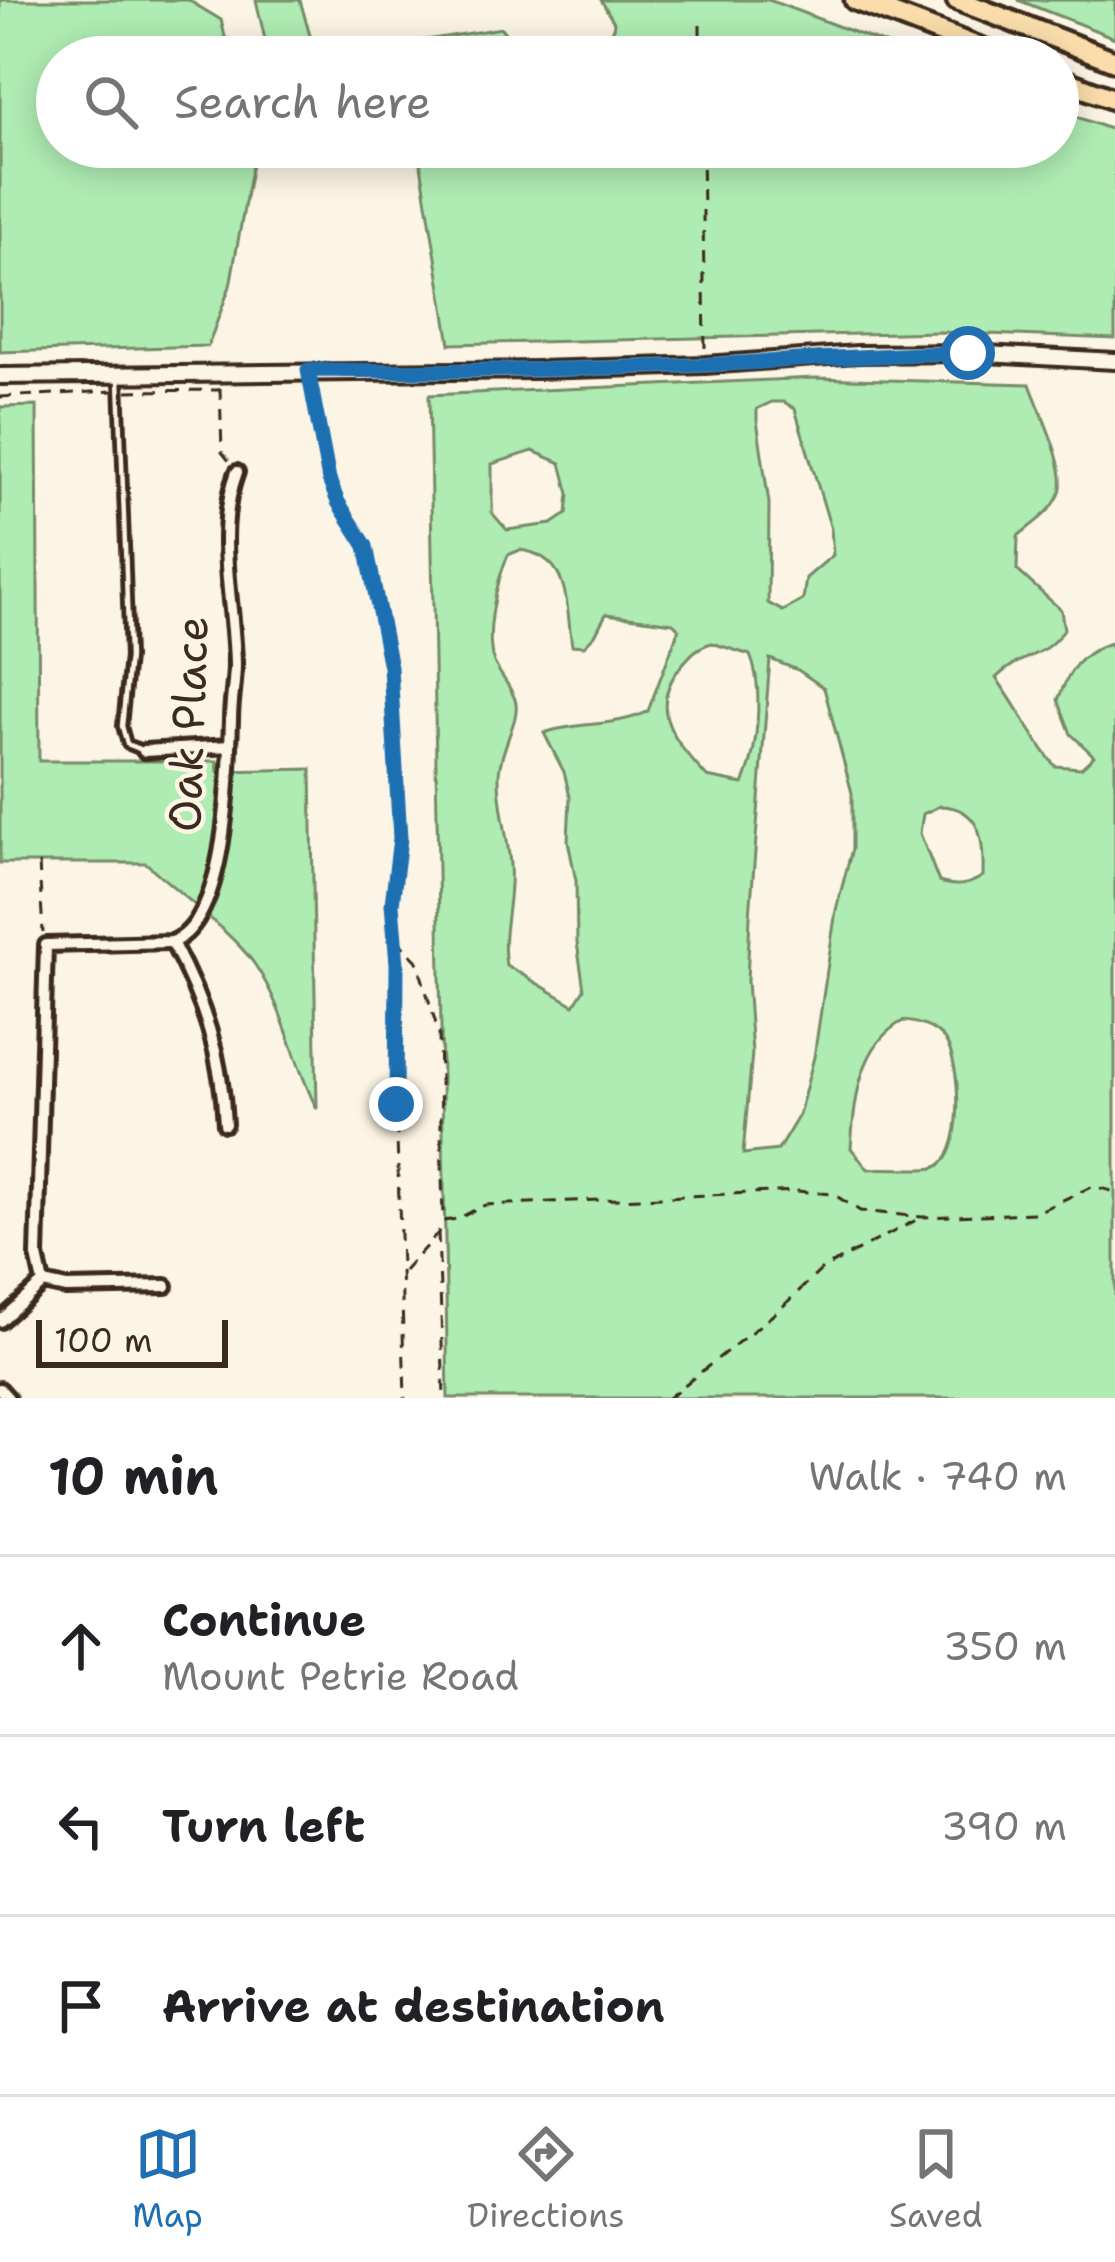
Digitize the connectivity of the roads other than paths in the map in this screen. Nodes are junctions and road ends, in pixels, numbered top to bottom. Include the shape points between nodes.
1 (856, 0) edge
2 (957, 0) edge
3 (949, 36) edge
4 (1050, 36) edge
5 (1079, 47) edge
6 (1115, 61) edge
7 (1079, 86) edge
8 (1115, 100) edge
9 (1115, 362) edge
10 (118, 374) junction
11 (0, 376) edge
12 (237, 472) road end
13 (230, 746) junction
14 (143, 751) joint
15 (172, 942) junction
16 (225, 1124) dead end
17 (43, 1283) junction
18 (166, 1286) dead end
19 (0, 1321) edge
20 (0, 1389) edge
21 (8, 1398) edge

1 - 3 highway
2 - 4 highway
5 - 6 highway
7 - 8 highway
9 - 10 street via 857,354
10 - 11 street
10 - 14 lane via 129,657 122,726 127,744
12 - 13 street, Oak Place via 227,524 235,662
13 - 14 street
13 - 15 street, Oak Place via 229,807 216,866 197,920 187,937
15 - 16 street via 206,1010
15 - 17 street via 46,945 37,1234
17 - 18 street
17 - 19 street
20 - 21 street

